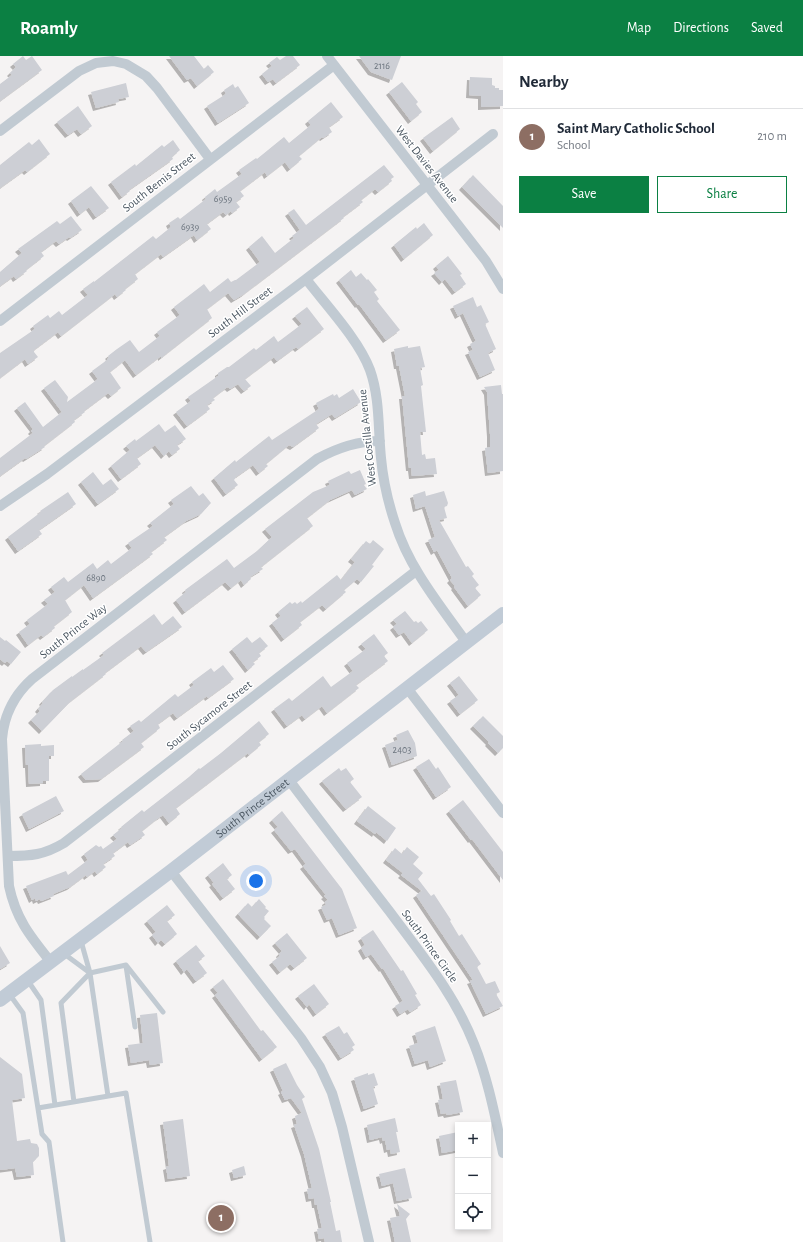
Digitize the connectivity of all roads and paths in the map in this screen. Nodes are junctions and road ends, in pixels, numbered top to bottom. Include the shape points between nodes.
1 (327, 56) edge
2 (334, 65) junction
3 (0, 130) edge
4 (493, 134) dead end
5 (210, 159) junction
6 (426, 186) junction
7 (306, 279) junction
8 (503, 289) edge
9 (0, 321) edge
10 (380, 441) junction
11 (0, 506) edge
12 (416, 571) junction
13 (503, 614) edge
14 (466, 642) junction
15 (407, 688) junction
16 (289, 780) junction
17 (503, 813) edge
18 (8, 856) junction
19 (171, 870) junction
20 (80, 938) junction
21 (61, 952) junction
22 (50, 962) junction
23 (126, 965) junction
24 (90, 973) junction
25 (26, 979) junction
26 (4, 996) edge
27 (163, 1012) dead end
28 (135, 1027) dead end
29 (108, 1096) junction
30 (74, 1102) junction
31 (55, 1105) junction
32 (38, 1108) junction
33 (503, 1152) edge
34 (63, 1242) edge
35 (150, 1242) edge
36 (369, 1242) edge

1 - 2 street, West Davies Avenue
2 - 5 street, South Bemis Street
2 - 6 street, West Davies Avenue
3 - 5 street via 80,71 96,62 113,61 126,64 146,76
4 - 6 street, South Hill Street
5 - 9 street, South Bemis Street
6 - 7 street, South Hill Street
6 - 8 street, West Davies Avenue via 486,261
7 - 10 street, West Costilla Avenue via 355,342 367,364 376,394
7 - 11 street, South Hill Street via 47,474
10 - 12 street, West Costilla Avenue via 385,489 404,548
10 - 18 street, South Prince Way via 347,445 317,459 26,685 12,701 2,732
12 - 14 street, West Costilla Avenue
12 - 18 street, South Sycamore Street via 64,843 34,856
13 - 14 street, South Prince Street
14 - 15 street, South Prince Street
15 - 16 street, South Prince Street
15 - 17 street
16 - 19 street, South Prince Street
16 - 33 street, South Prince Circle via 428,962 456,1007 474,1043 490,1094
18 - 22 street, South Prince Way via 12,902 26,931
19 - 20 street, South Prince Street
19 - 36 street via 320,1067 332,1093 342,1127
20 - 21 street, South Prince Street
20 - 24 lane
21 - 22 street, South Prince Street
21 - 24 lane
22 - 25 street, South Prince Street
23 - 24 lane
23 - 27 lane
23 - 28 lane
24 - 29 lane
24 - 30 lane via 61,1003
25 - 26 street, South Prince Street
25 - 31 lane via 41,1000
26 - 32 lane via 23,1013
29 - 30 lane
29 - 35 lane via 126,1093
30 - 31 lane
31 - 32 lane
32 - 34 lane via 42,1134 49,1142

